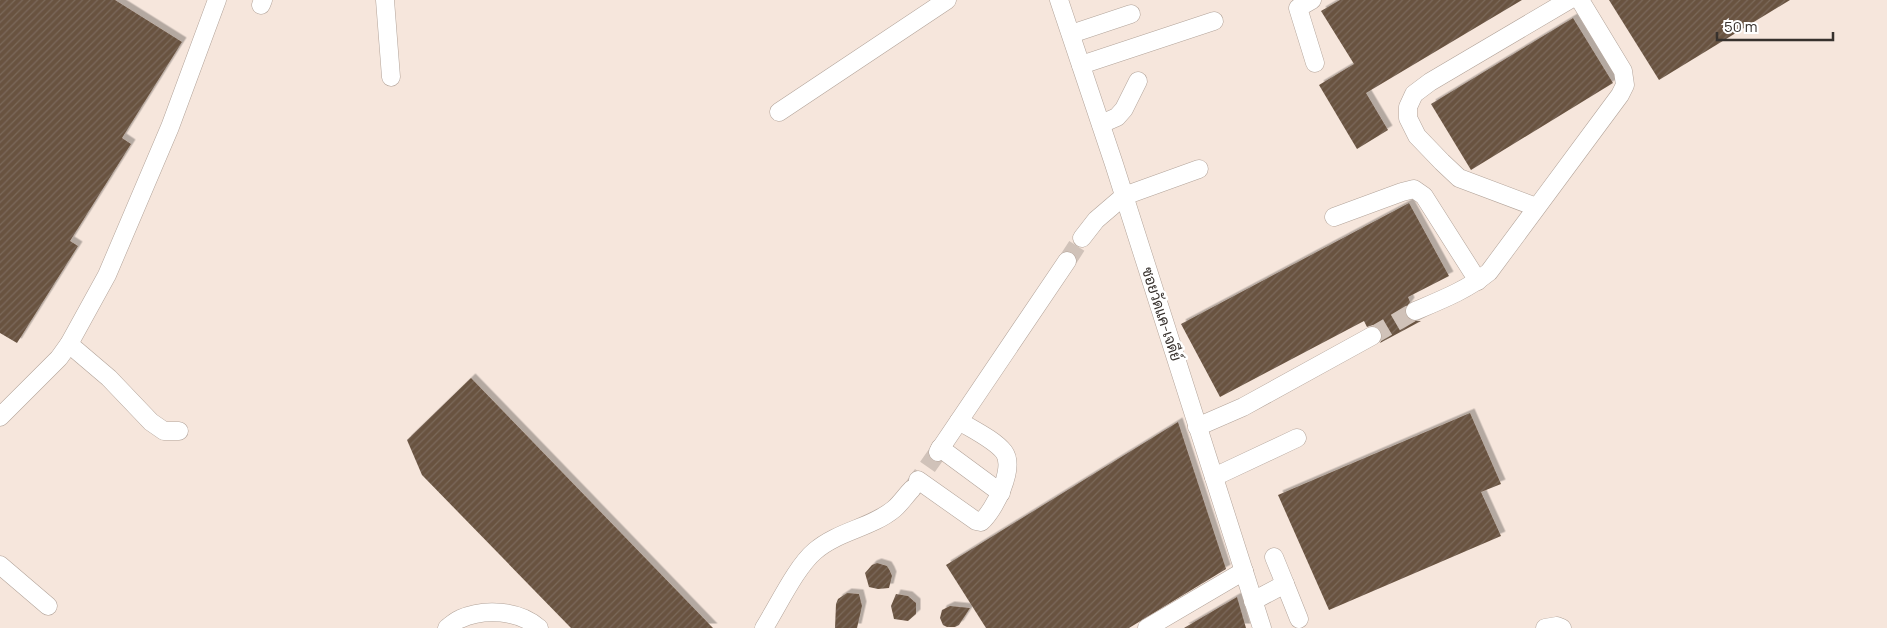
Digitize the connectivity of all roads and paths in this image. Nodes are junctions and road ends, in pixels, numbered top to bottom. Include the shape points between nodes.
1 (217, 0) edge
2 (385, 0) edge
3 (947, 0) edge
4 (1060, 0) edge
5 (1569, 0) edge
6 (1580, 0) edge
7 (1302, 3) edge
8 (1131, 14) dead end
9 (1214, 21) dead end
10 (1071, 34) junction
11 (1315, 63) dead end
12 (1081, 65) junction
13 (391, 77) dead end
14 (1138, 81) dead end
15 (779, 112) dead end
16 (1101, 124) junction
17 (1199, 169) dead end
18 (1124, 196) junction
19 (1536, 207) junction
20 (1334, 217) dead end
21 (1082, 238) tunnel mouth
22 (1066, 261) tunnel mouth
23 (1478, 281) junction
24 (1415, 311) tunnel mouth
25 (1372, 336) tunnel mouth
26 (70, 344) junction
27 (0, 417) edge
28 (959, 421) junction
29 (1197, 426) junction
30 (179, 431) dead end
31 (1297, 438) dead end
32 (1214, 477) junction
33 (1001, 493) junction
34 (1274, 557) dead end
35 (0, 564) edge
36 (1244, 571) junction
37 (1284, 584) junction
38 (1253, 602) junction
39 (48, 606) dead end
40 (1299, 619) dead end
41 (447, 628) edge
42 (539, 628) edge
43 (764, 628) edge
44 (1147, 628) edge
45 (1262, 628) edge
46 (1545, 628) edge
47 (1562, 628) edge

1 - 26 street via 170,127 108,275
2 - 13 street
3 - 15 street
4 - 10 street, ซอยวัดแค-เจดีย์
5 - 19 street via 1430,82 1414,94 1408,107 1408,118 1417,136 1460,178
6 - 19 street via 1623,71 1625,85
7 - 11 street
8 - 10 street
9 - 12 street
10 - 12 street, ซอยวัดแค-เจดีย์
12 - 16 street, ซอยวัดแค-เจดีย์
14 - 16 street via 1118,117
16 - 18 street, ซอยวัดแค-เจดีย์
17 - 18 street
18 - 21 street via 1096,220
18 - 29 street, ซอยวัดแค-เจดีย์
19 - 23 street via 1501,257
20 - 23 street via 1414,189 1424,196
22 - 28 street
23 - 24 street
25 - 29 street via 1243,407
26 - 27 street
26 - 30 street via 109,378 151,422 164,431
28 - 33 street via 1005,453 1008,462
28 - 33 street via 939,450
29 - 32 street, ซอยวัดแค-เจดีย์
31 - 32 street
32 - 36 street, ซอยวัดแค-เจดีย์
33 - 43 street via 981,522 915,484 894,509 815,551 798,572
34 - 37 street
35 - 39 street
36 - 38 street, ซอยวัดแค-เจดีย์
36 - 44 street
37 - 38 street
37 - 40 street
38 - 45 street, ซอยวัดแค-เจดีย์
41 - 42 street via 458,619 477,613 499,613 519,615
46 - 47 street

